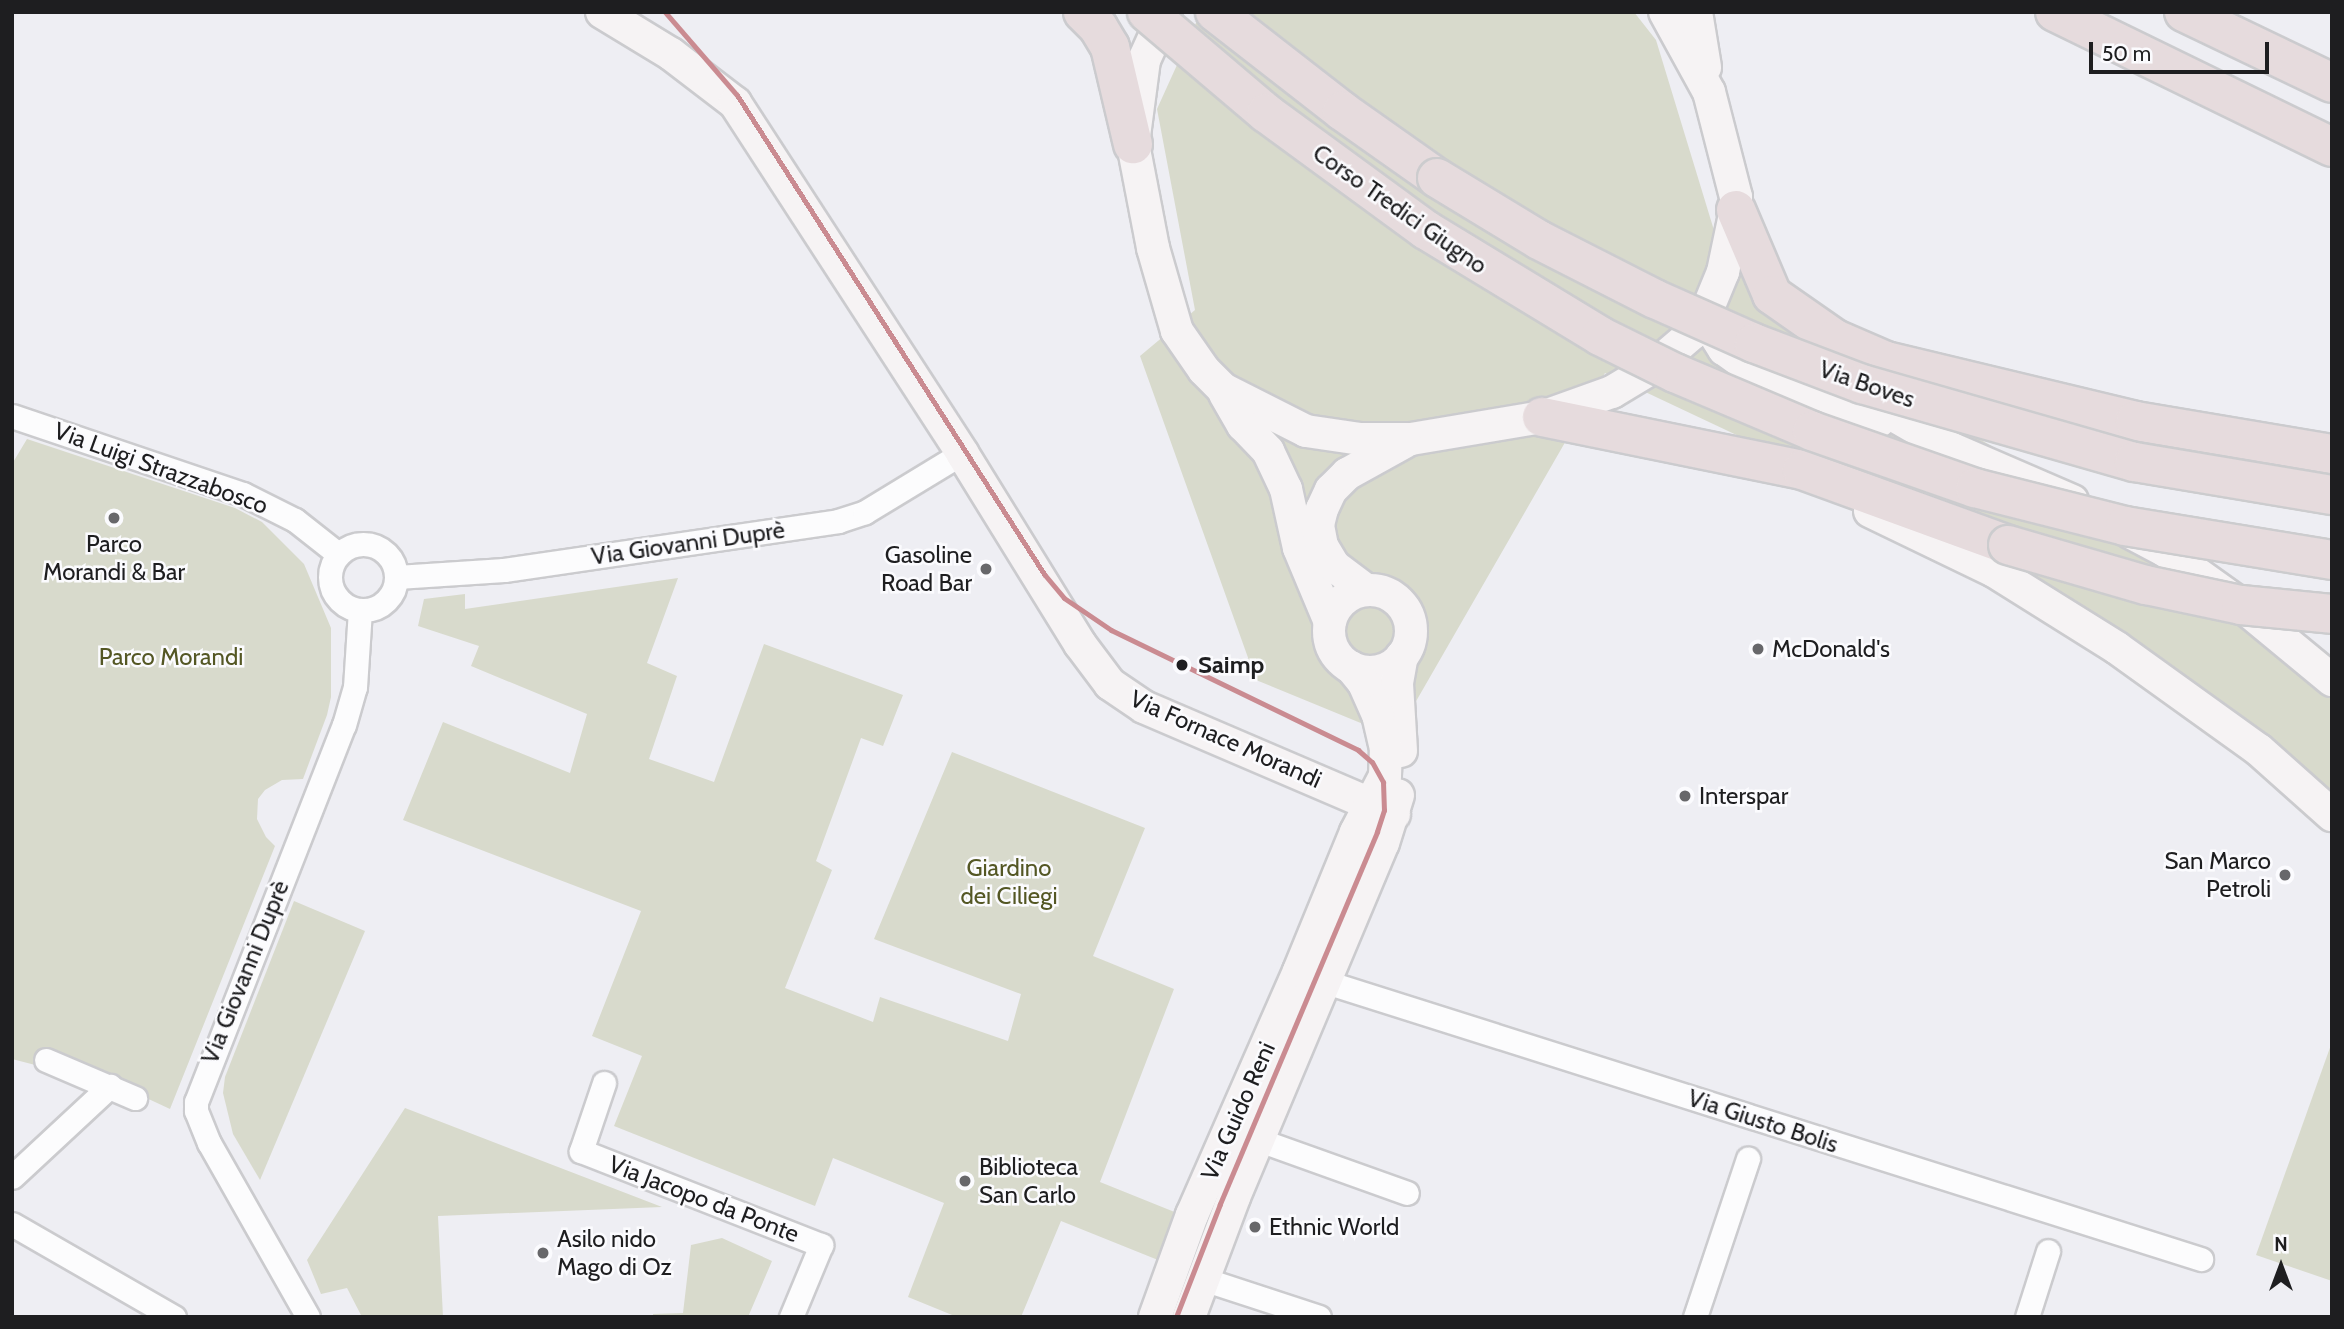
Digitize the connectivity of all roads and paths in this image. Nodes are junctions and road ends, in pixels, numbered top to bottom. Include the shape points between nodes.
1 (602, 12) edge
2 (1083, 12) edge
3 (1147, 12) edge
4 (1166, 12) edge
5 (1215, 12) edge
6 (1665, 12) edge
7 (1696, 12) edge
8 (2054, 12) edge
9 (2184, 12) edge
10 (2332, 83) edge
11 (1709, 92) junction
12 (1133, 144) junction
13 (2332, 147) edge
14 (1437, 178) joint
15 (1736, 210) junction
16 (1772, 295) junction
17 (1704, 318) junction
18 (1223, 389) junction
19 (12, 416) edge
20 (1542, 417) junction
21 (1411, 439) junction
22 (1952, 449) junction
23 (962, 453) junction
24 (2332, 454) edge
25 (1746, 458) junction
26 (2332, 495) edge
27 (338, 554) junction
28 (2332, 560) edge
29 (397, 577) junction
30 (1366, 590) junction
31 (360, 610) junction
32 (2332, 614) edge
33 (1330, 622) junction
34 (1402, 656) junction
35 (1351, 667) junction
36 (2328, 676) edge
37 (1385, 802) junction
38 (2332, 815) edge
39 (1326, 982) junction
40 (46, 1060) dead end
41 (604, 1083) dead end
42 (110, 1086) junction
43 (135, 1098) dead end
44 (1259, 1140) junction
45 (1748, 1159) dead end
46 (12, 1177) edge
47 (1407, 1193) dead end
48 (12, 1224) edge
49 (2048, 1251) dead end
50 (2201, 1259) dead end
51 (1203, 1279) junction
52 (174, 1317) edge
53 (309, 1317) edge
54 (791, 1317) edge
55 (1155, 1317) edge
56 (1189, 1317) edge
57 (1319, 1317) edge
58 (1695, 1317) edge
59 (2027, 1317) edge

1 - 23 street, Via Fornace Morandi via 671,54 735,103
2 - 12 highway via 1110,47
3 - 28 highway, Corso Tredici Giugno, bridge via 1266,113 1426,230 1600,336 1675,373 1812,431 1975,488 2125,526
4 - 12 street via 1144,60
5 - 14 highway, Corso Tredici Giugno
6 - 11 street
7 - 11 street
8 - 13 highway
9 - 10 highway
11 - 15 street
12 - 18 street via 1153,248 1177,331
14 - 26 highway, Via Boves, bridge via 1539,240 1655,299 1862,384 2134,462
15 - 16 highway
15 - 17 street via 1723,272
16 - 22 street via 1796,348 1823,377
16 - 24 highway via 1835,339 1886,361 2162,426
17 - 20 street via 1652,368 1612,392
17 - 22 street via 1724,349 1757,373
18 - 21 street via 1306,431 1350,438
18 - 33 street via 1243,425 1268,451 1286,489 1301,556
19 - 27 street, Via Luigi Strazzabosco via 268,504
20 - 21 street
20 - 25 highway
21 - 30 street via 1347,474 1331,490 1322,509 1318,525 1322,546 1334,566
22 - 36 street via 2061,495 2164,550
23 - 29 street, Via Giovanni Duprè via 865,512 838,521 504,570
23 - 37 street, Via Fornace Morandi via 1080,644 1110,684 1144,707
25 - 32 highway, bridge via 1802,470 2008,545 2146,585 2241,605
25 - 38 street via 1994,571 2117,648 2259,750
27 - 29 street via 358,544 370,544 390,556
27 - 31 street via 332,563 331,584 341,602
29 - 31 street via 382,605
30 - 33 street via 1343,600
30 - 34 street via 1386,593 1407,614 1410,633
31 - 53 street, Via Giovanni Duprè via 355,687 344,724 196,1102 209,1143
33 - 35 street via 1333,648
34 - 35 street via 1384,669
34 - 37 street via 1397,683 1402,769
35 - 37 street via 1372,701 1383,733
37 - 39 street, Via Guido Reni
37 - 55 street, Via Guido Reni via 1192,1215
39 - 44 street, Via Guido Reni
39 - 50 street, Via Giusto Bolis
40 - 42 street
41 - 54 street, Via Jacopo da Ponte via 581,1151 821,1245
42 - 43 street
42 - 46 street
44 - 47 street, Via Guido Reni
44 - 51 street, Via Guido Reni
45 - 58 street
48 - 52 street
49 - 59 street
51 - 56 street, Via Guido Reni
51 - 57 street

